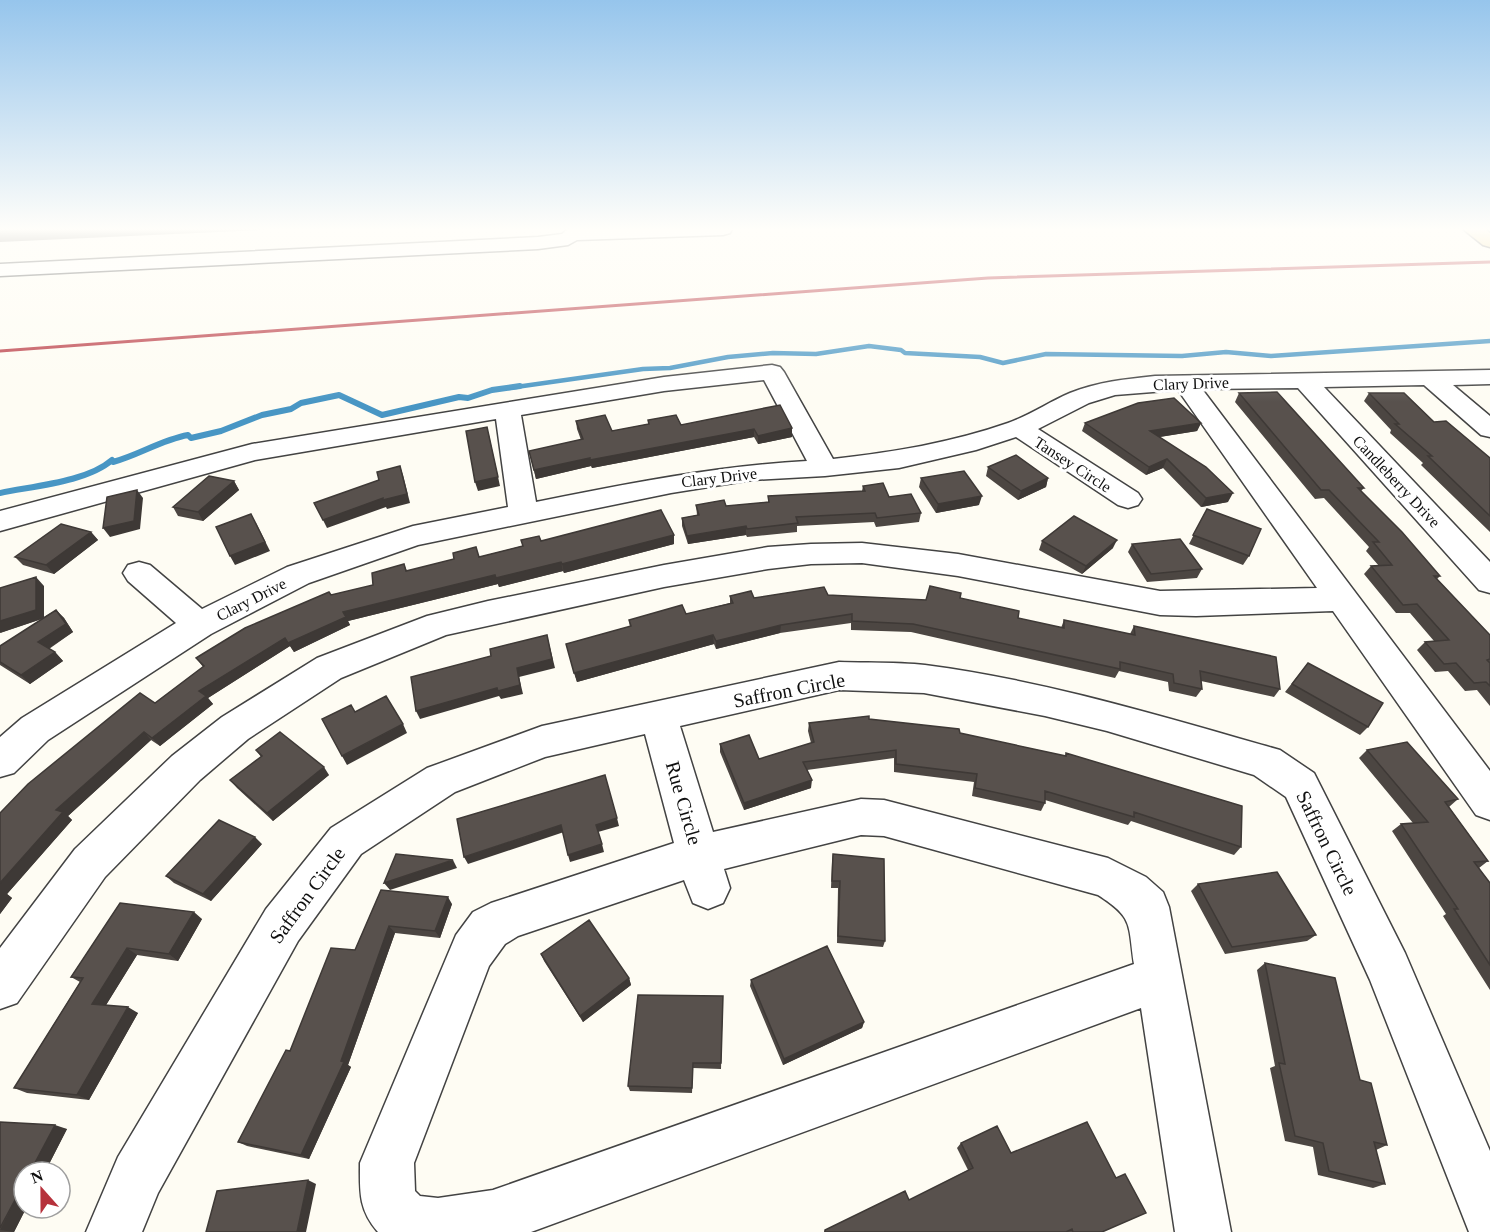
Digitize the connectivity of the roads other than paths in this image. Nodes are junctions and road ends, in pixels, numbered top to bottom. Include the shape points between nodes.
1 (1490, 377) edge
2 (1430, 378) junction
3 (1304, 380) junction
4 (1185, 383) junction
5 (508, 411) junction
6 (1019, 428) junction
7 (1490, 429) edge
8 (825, 468) junction
9 (1128, 499) dead end
10 (34, 510) junction
11 (523, 513) junction
12 (0, 521) edge
13 (0, 546) edge
14 (139, 573) dead end
15 (1490, 582) edge
16 (1342, 598) junction
17 (199, 626) junction
18 (659, 717) junction
19 (0, 761) edge
20 (1490, 802) edge
21 (704, 872) junction
22 (1159, 978) junction
23 (0, 986) edge
24 (1490, 1216) edge
25 (114, 1232) edge
26 (1203, 1232) edge

1 - 2 street, Clary Drive
2 - 3 street, Clary Drive
2 - 7 street
3 - 4 street, Clary Drive
3 - 15 street, Candleberry Drive
4 - 6 street, Clary Drive via 1112,388 1080,398
4 - 16 street
5 - 8 street via 664,384 772,372
5 - 10 street via 252,452
5 - 11 street
6 - 8 street, Clary Drive via 899,460
6 - 9 street, Tansey Circle
8 - 11 street, Clary Drive via 752,472 670,484
10 - 12 street
10 - 13 street
11 - 17 street, Clary Drive via 413,536 298,575
14 - 17 street
16 - 20 street
16 - 23 street via 1160,603 958,565 862,553 811,554 664,576 438,625 329,668 235,728 186,768 90,863
17 - 19 street, Clary Drive via 35,729
18 - 21 street, Rue Circle
18 - 24 street, Saffron Circle via 838,676 924,679 1107,716 1266,762 1300,785 1389,969
18 - 25 street, Saffron Circle via 542,742 441,780 346,841 282,926 137,1176
21 - 22 street via 861,817 884,818 1108,878 1148,907
21 - 22 street via 507,918 489,928 472,951 387,1163 388,1202 406,1221 438,1226 493,1218
22 - 26 street

